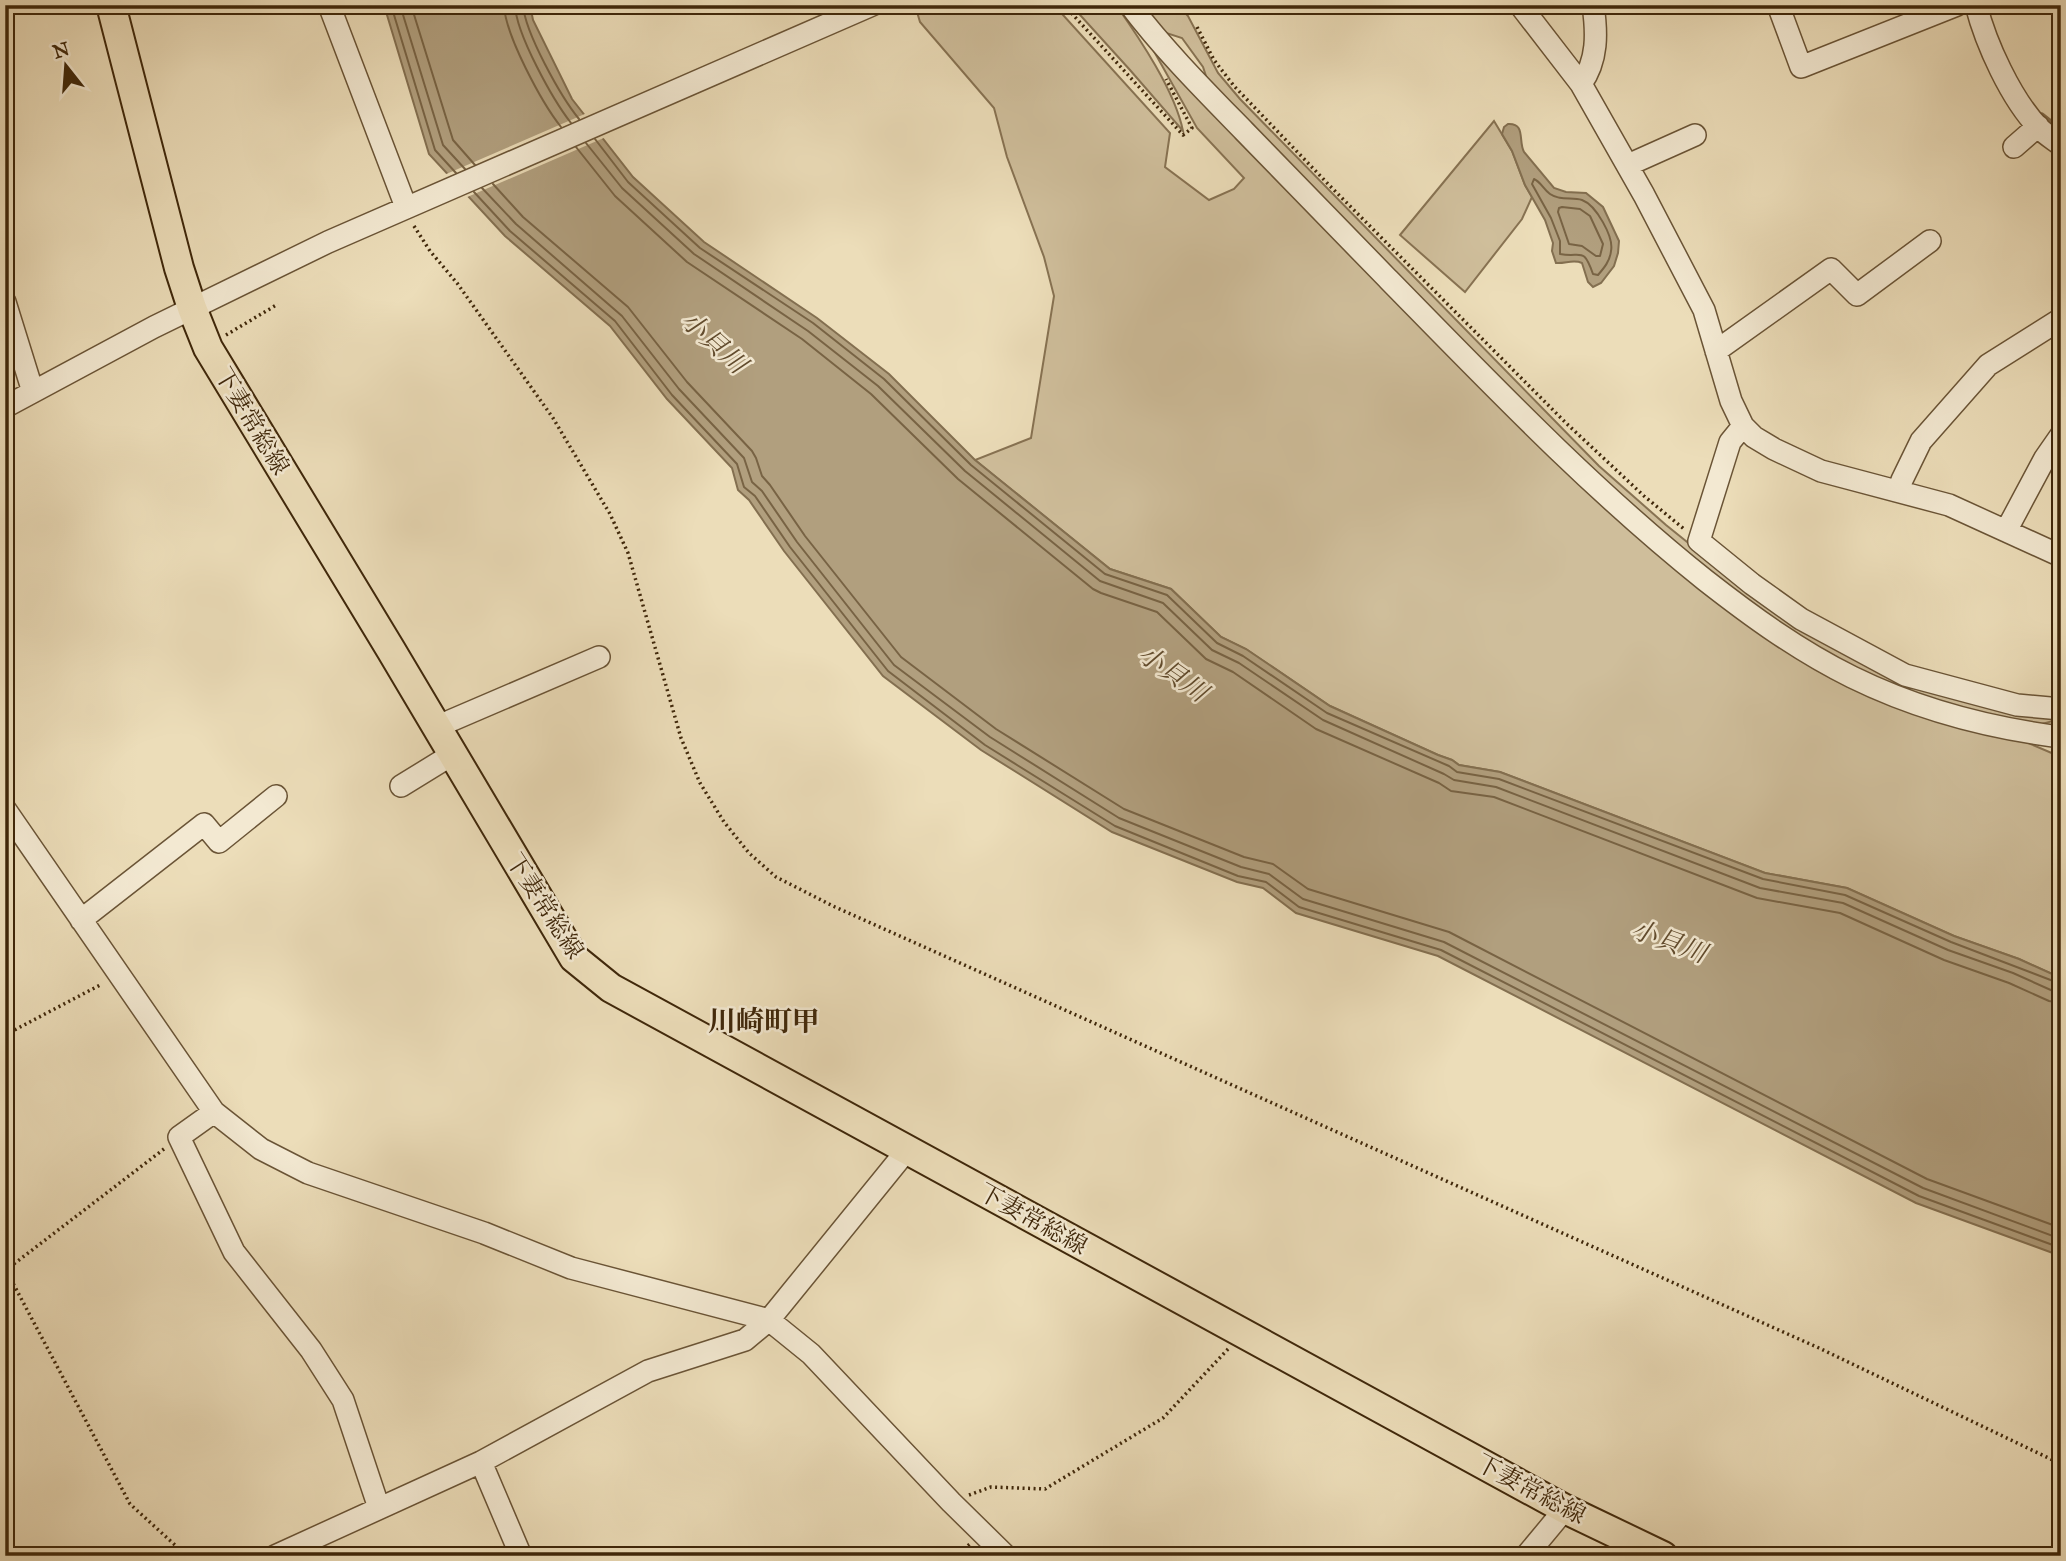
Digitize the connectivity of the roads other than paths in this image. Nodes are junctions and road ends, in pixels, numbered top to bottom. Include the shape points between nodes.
1 (111, 5) edge
2 (329, 5) edge
3 (872, 5) edge
4 (1130, 5) edge
5 (1520, 5) edge
6 (1592, 5) edge
7 (1778, 5) edge
8 (1958, 5) edge
9 (1976, 5) edge
10 (1581, 84) junction
11 (2038, 126) junction
12 (1695, 135) dead end
13 (2061, 145) edge
14 (2014, 147) dead end
15 (1628, 165) junction
16 (414, 203) junction
17 (1930, 241) dead end
18 (5, 302) edge
19 (192, 308) junction
20 (2061, 320) edge
21 (1716, 351) junction
22 (33, 392) junction
23 (5, 407) edge
24 (1743, 426) junction
25 (2061, 435) edge
26 (1899, 491) junction
27 (2006, 531) junction
28 (2061, 556) edge
29 (599, 657) dead end
30 (2061, 709) edge
31 (2061, 724) edge
32 (436, 727) junction
33 (2025, 733) junction
34 (2061, 737) edge
35 (2061, 753) edge
36 (453, 754) junction
37 (401, 786) dead end
38 (276, 796) dead end
39 (5, 809) edge
40 (80, 920) junction
41 (214, 1112) junction
42 (907, 1150) junction
43 (769, 1320) junction
44 (481, 1461) junction
45 (379, 1508) junction
46 (1565, 1509) junction
47 (275, 1556) edge
48 (521, 1556) edge
49 (1006, 1556) edge
50 (1526, 1556) edge
51 (1663, 1556) edge

1 - 19 main road, 下妻常総線
2 - 16 street
3 - 16 street
4 - 33 street via 1206,92 1498,390 1674,555 1796,646 1851,677 1955,716
5 - 10 street
6 - 10 street via 1594,58
7 - 8 street via 1801,67
9 - 11 street via 1989,46
10 - 15 street
11 - 13 street
11 - 14 street
12 - 15 street
15 - 21 street via 1704,310
16 - 19 street
17 - 21 street via 1857,295 1830,269
18 - 22 street
19 - 22 street
19 - 32 main road, 下妻常総線 via 208,346
20 - 26 street via 1988,365 1921,441
21 - 24 street
22 - 23 street
24 - 26 street via 1774,449 1821,471
24 - 30 street via 1730,442 1699,541 1801,619 1905,674 2017,705
25 - 27 street
26 - 27 street via 1949,505
27 - 28 street
29 - 32 street
31 - 33 street
32 - 36 main road, 下妻常総線
33 - 34 street
33 - 35 street
36 - 37 street
36 - 42 main road, 下妻常総線 via 574,958 611,988
38 - 40 street via 219,842 204,824
39 - 40 street
40 - 41 street
41 - 43 street via 261,1149 308,1173 571,1268
41 - 45 street via 179,1137 234,1252 311,1350 343,1400
42 - 43 street
42 - 46 main road, 下妻常総線
43 - 44 street via 745,1340 648,1371
43 - 49 street via 811,1354
44 - 45 street
44 - 48 street
45 - 47 street
46 - 50 street
46 - 51 main road, 下妻常総線

